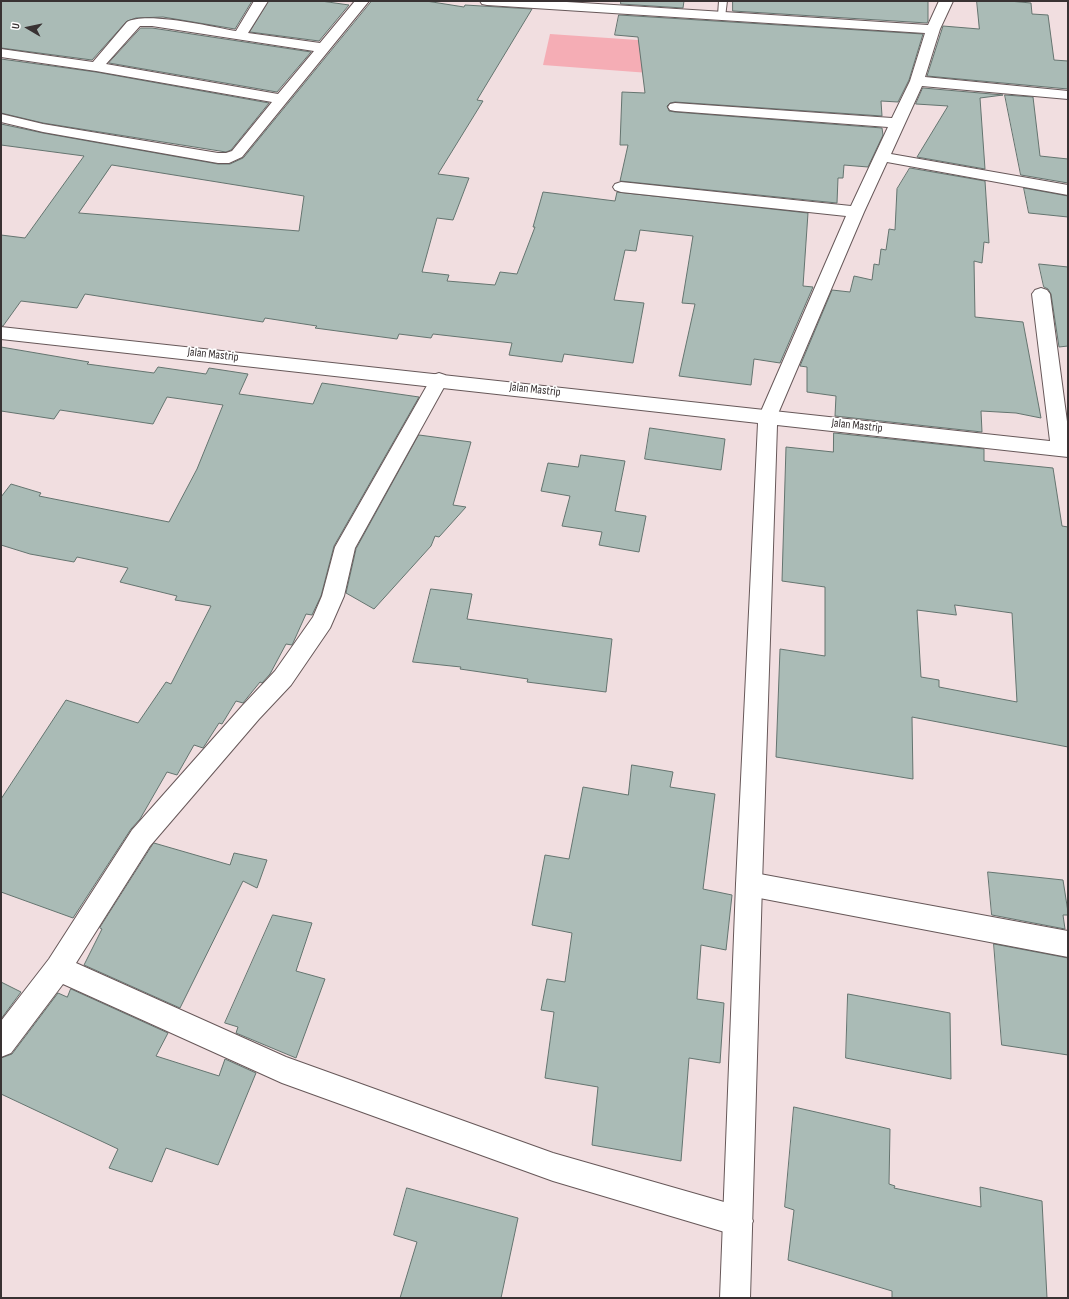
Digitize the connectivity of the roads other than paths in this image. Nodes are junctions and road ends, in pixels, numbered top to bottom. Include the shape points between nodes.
1 (261, 1) edge
2 (487, 1) edge
3 (723, 1) edge
4 (946, 1) edge
5 (356, 2) edge
6 (722, 15) junction
7 (933, 29) junction
8 (240, 35) junction
9 (323, 48) junction
10 (1, 53) edge
11 (96, 67) junction
12 (917, 81) junction
13 (1068, 95) edge
14 (281, 99) junction
15 (675, 107) dead end
16 (1, 118) edge
17 (897, 123) junction
18 (882, 156) junction
19 (621, 187) dead end
20 (1068, 190) edge
21 (856, 212) junction
22 (1041, 294) dead end
23 (1, 333) edge
24 (438, 380) junction
25 (768, 416) junction
26 (1065, 449) edge
27 (749, 884) junction
28 (1068, 944) edge
29 (58, 968) junction
30 (1, 1044) edge
31 (738, 1221) junction
32 (735, 1298) edge

1 - 8 street
2 - 6 street
3 - 6 lane
4 - 7 street
5 - 9 street
6 - 7 street via 774,13
7 - 12 street
8 - 9 street
8 - 11 street via 137,22
9 - 14 street
10 - 11 street
11 - 14 street
12 - 13 street
12 - 17 street
14 - 16 street via 237,154 229,158 43,128
15 - 17 street
17 - 18 street
18 - 20 street
18 - 21 street
19 - 21 street
21 - 25 street
22 - 26 street
23 - 24 street, Jalan Mastrip
24 - 25 street, Jalan Mastrip
24 - 29 street via 345,547 333,596 322,622 283,678 141,838
25 - 26 street, Jalan Mastrip
25 - 27 street
27 - 28 street
27 - 31 street
29 - 30 street
29 - 31 street via 282,1069 553,1167
31 - 32 street

